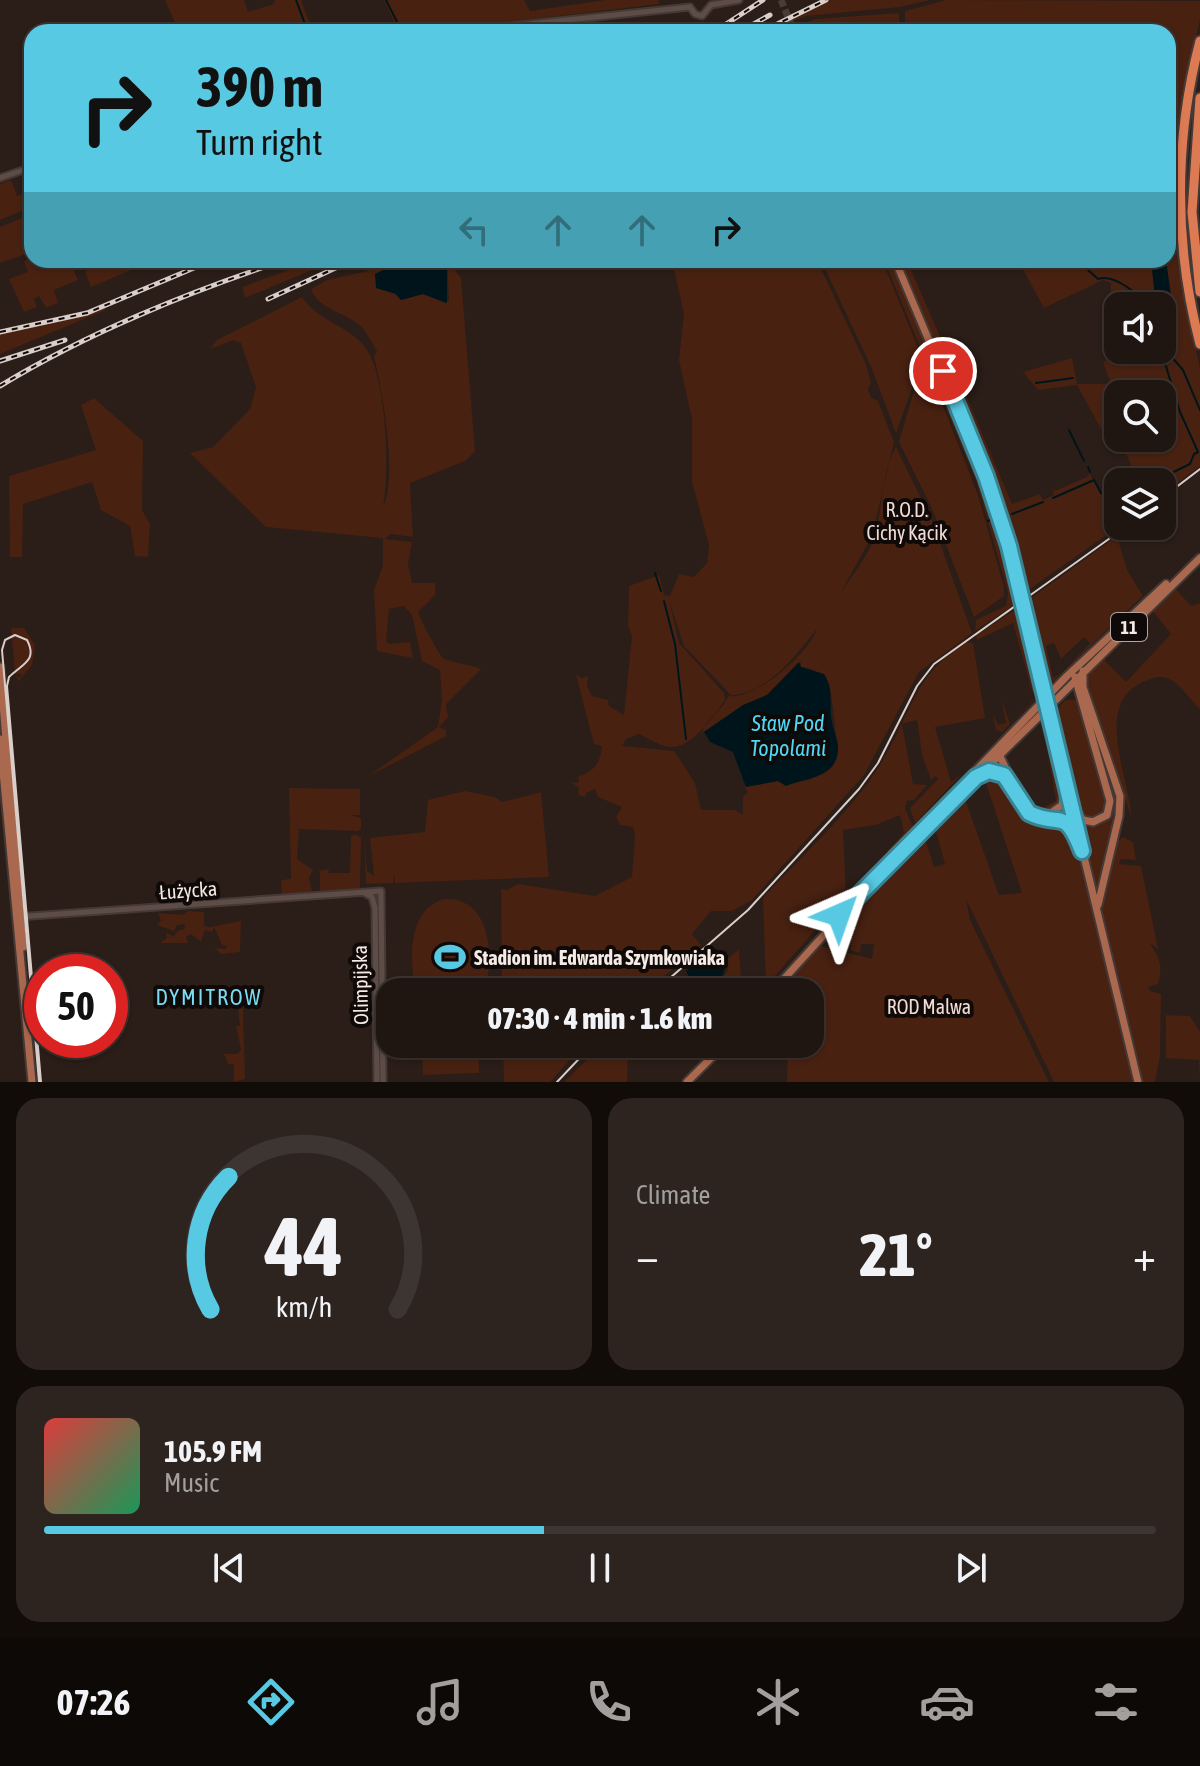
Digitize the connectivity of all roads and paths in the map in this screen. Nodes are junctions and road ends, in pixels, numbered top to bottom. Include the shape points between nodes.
1 (739, 0) edge
2 (710, 3) edge
3 (691, 4) edge
4 (522, 24) edge
5 (1200, 41) edge
6 (1200, 98) edge
7 (24, 170) edge
8 (0, 178) edge
9 (898, 268) edge
10 (1200, 292) edge
11 (1200, 344) edge
12 (1200, 555) edge
13 (0, 667) edge
14 (1082, 667) junction
15 (1074, 680) junction
16 (1062, 681) junction
17 (1083, 687) junction
18 (1056, 697) junction
19 (1081, 700) junction
20 (0, 739) edge
21 (1000, 754) junction
22 (1004, 775) junction
23 (976, 777) junction
24 (1065, 778) junction
25 (1012, 785) junction
26 (1069, 798) junction
27 (1045, 816) junction
28 (1082, 851) junction
29 (884, 869) junction
30 (381, 891) joint
31 (364, 893) junction
32 (1097, 915) junction
33 (18, 917) junction
34 (783, 978) edge
35 (706, 1058) edge
36 (710, 1058) edge
37 (32, 1082) edge
38 (377, 1082) edge
39 (383, 1082) edge
40 (685, 1082) edge
41 (1138, 1082) edge

1 - 2 street
2 - 3 street via 702,16
3 - 4 street
5 - 11 highway via 1187,103 1180,187 1184,264
6 - 10 highway via 1192,212
7 - 8 street
9 - 24 main road, bridge via 986,476 1020,586
12 - 14 main road, 11
13 - 33 main road
14 - 15 main road
14 - 16 main road, 11
14 - 17 main road
15 - 16 main road
15 - 17 main road
15 - 18 main road
15 - 19 main road
16 - 21 main road, 11
17 - 32 main road via 1120,796
18 - 19 main road via 1072,694
18 - 21 main road
19 - 26 main road via 1109,809 1103,819 1087,822
20 - 33 main road
21 - 22 main road
21 - 23 main road, 11
21 - 25 main road
21 - 29 main road, 11 via 913,833
22 - 23 main road via 991,771
22 - 25 main road
23 - 29 main road, 11
24 - 26 main road
24 - 27 main road via 1062,805
25 - 27 main road via 1027,811
26 - 28 main road
27 - 28 main road via 1070,825
28 - 32 main road
29 - 34 main road, 11
30 - 31 street, Łużycka
30 - 39 street, Olimpijska
31 - 33 street, Łużycka
31 - 38 street, Olimpijska via 372,897 375,908
32 - 41 main road
33 - 37 main road
35 - 40 main road
36 - 40 main road

